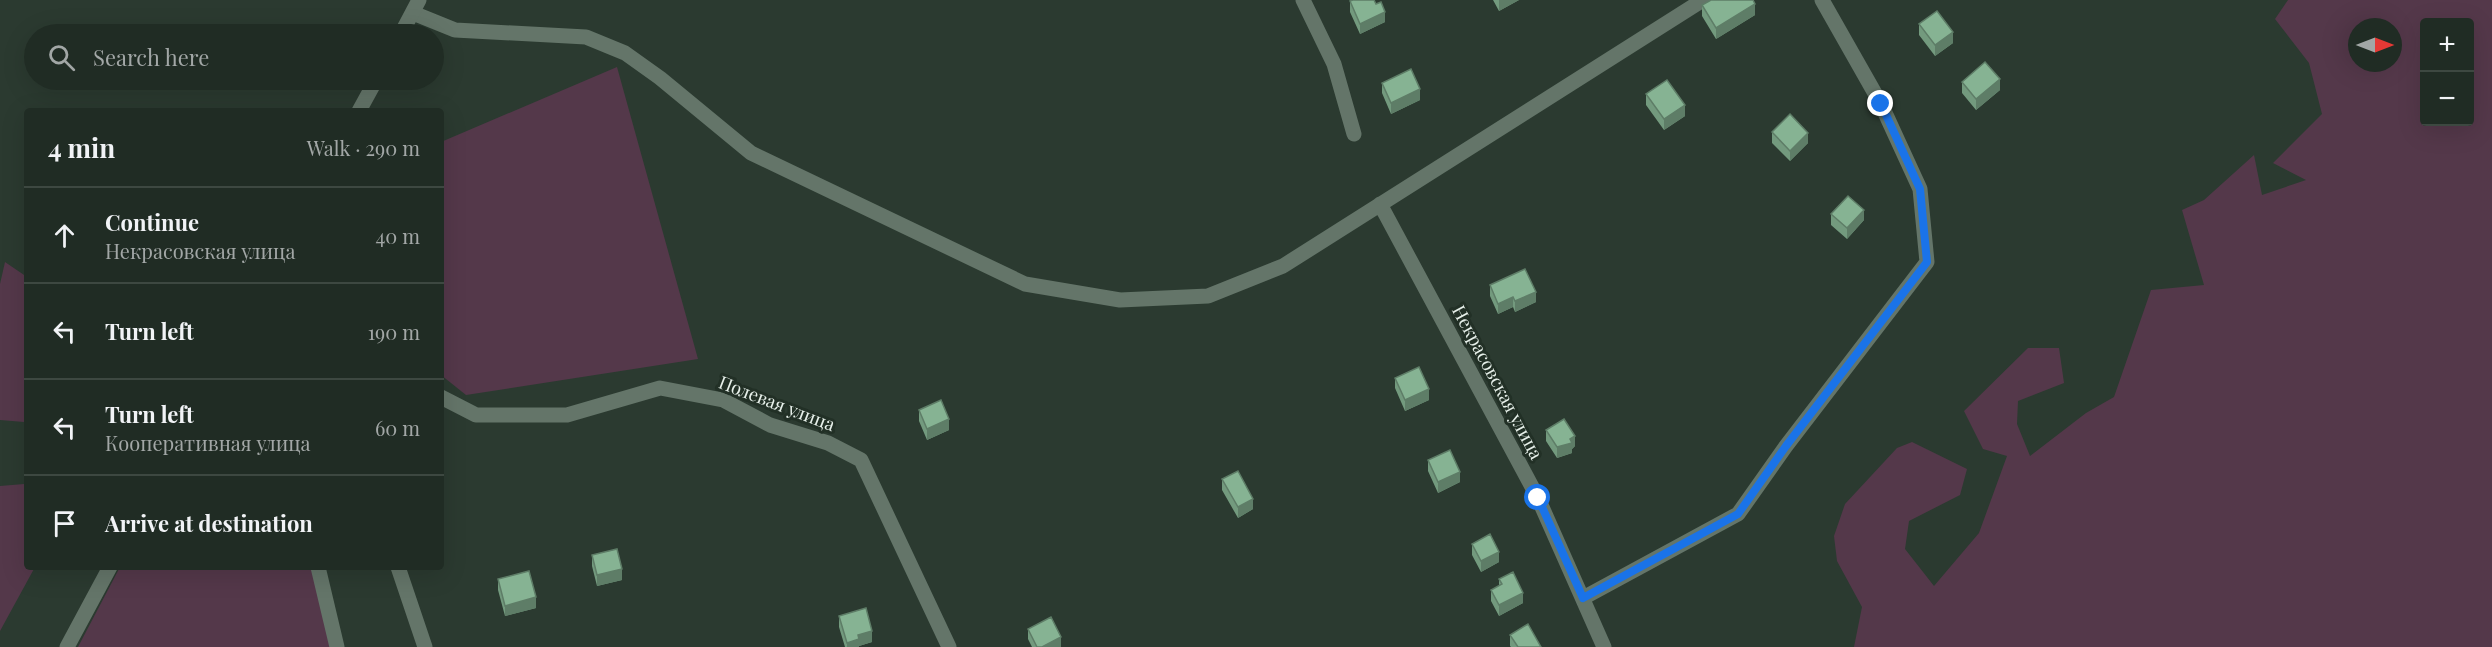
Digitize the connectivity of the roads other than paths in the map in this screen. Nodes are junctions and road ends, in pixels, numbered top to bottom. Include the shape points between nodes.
1 (1303, 0) edge
2 (1703, 0) edge
3 (1822, 0) edge
4 (416, 7) edge
5 (407, 24) edge
6 (371, 90) edge
7 (361, 108) edge
8 (1354, 134) dead end
9 (1380, 204) junction
10 (444, 399) edge
11 (108, 570) edge
12 (319, 570) edge
13 (399, 570) edge
14 (1583, 598) junction
15 (67, 647) edge
16 (337, 647) edge
17 (425, 647) edge
18 (949, 647) edge
19 (1604, 647) edge

1 - 8 street via 1334,64
2 - 9 street
3 - 14 street via 1881,104 1920,189 1927,262 1738,514
4 - 5 street
4 - 9 street via 455,30 586,37 625,53 751,153 1025,284 1120,300 1208,296 1283,266
6 - 7 street
9 - 14 street, Некрасовская улица via 1533,488
10 - 18 street, Полевая улица via 476,415 567,415 660,388 723,400 770,425 828,443 861,460
11 - 15 street
12 - 16 street
13 - 17 street
14 - 19 street, Некрасовская улица

